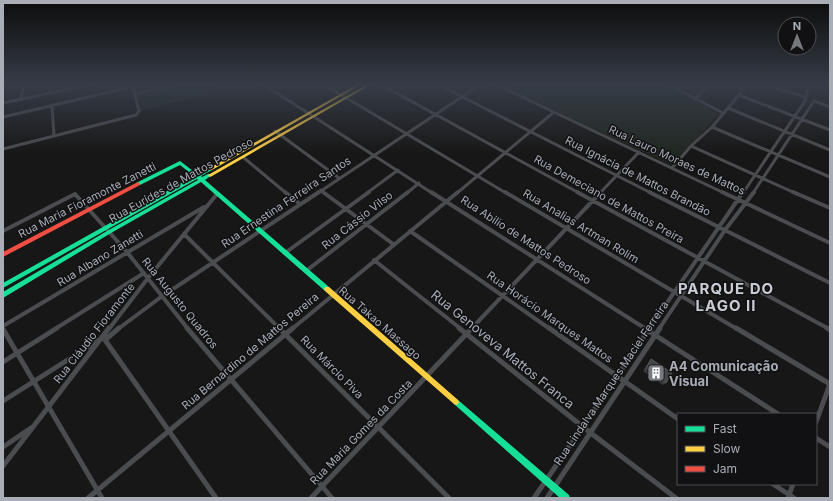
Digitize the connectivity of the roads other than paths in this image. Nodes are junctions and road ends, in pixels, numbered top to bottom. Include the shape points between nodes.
1 (46, 107) edge
2 (52, 107) edge
3 (138, 107) edge
4 (301, 107) edge
5 (318, 107) edge
6 (327, 107) edge
7 (363, 107) edge
8 (424, 107) edge
9 (446, 107) edge
10 (484, 107) edge
11 (544, 107) edge
12 (712, 107) edge
13 (772, 107) edge
14 (801, 107) edge
15 (810, 107) edge
16 (728, 108) joint
17 (308, 112) junction
18 (554, 112) junction
19 (723, 113) junction
20 (436, 114) junction
21 (315, 116) junction
22 (795, 116) junction
23 (3, 117) edge
24 (802, 119) junction
25 (712, 127) junction
26 (830, 130) edge
27 (275, 131) junction
28 (531, 131) junction
29 (785, 131) junction
30 (407, 133) junction
31 (792, 134) junction
32 (54, 136) junction
33 (281, 136) junction
34 (691, 146) junction
35 (3, 149) edge
36 (830, 150) edge
37 (505, 152) junction
38 (639, 152) junction
39 (771, 152) junction
40 (373, 154) junction
41 (777, 155) junction
42 (242, 157) junction
43 (180, 163) joint
44 (672, 168) junction
45 (398, 170) junction
46 (756, 174) junction
47 (477, 175) junction
48 (616, 175) junction
49 (197, 176) junction
50 (830, 177) edge
51 (338, 178) junction
52 (763, 178) junction
53 (202, 180) junction
54 (418, 183) junction
55 (321, 190) junction
56 (217, 194) junction
57 (737, 199) junction
58 (592, 200) junction
59 (446, 201) junction
60 (746, 203) junction
61 (300, 204) junction
62 (206, 205) junction
63 (830, 208) edge
64 (88, 209) junction
65 (346, 209) junction
66 (367, 224) junction
67 (719, 227) junction
68 (565, 228) junction
69 (107, 230) junction
70 (260, 230) junction
71 (725, 230) junction
72 (3, 231) edge
73 (410, 231) junction
74 (184, 234) junction
75 (830, 243) edge
76 (393, 244) junction
77 (127, 252) junction
78 (285, 253) junction
79 (3, 255) edge
80 (698, 258) junction
81 (536, 259) junction
82 (374, 260) junction
83 (704, 261) junction
84 (212, 262) junction
85 (306, 271) junction
86 (144, 273) junction
87 (148, 278) junction
88 (830, 283) edge
89 (3, 286) edge
90 (675, 292) junction
91 (3, 295) edge
92 (333, 295) junction
93 (161, 296) junction
94 (502, 296) junction
95 (681, 296) junction
96 (3, 326) edge
97 (3, 329) edge
98 (830, 330) edge
99 (649, 331) junction
100 (285, 334) junction
101 (467, 334) junction
102 (656, 335) junction
103 (103, 339) junction
104 (17, 353) junction
105 (3, 362) edge
106 (427, 377) junction
107 (617, 377) junction
108 (230, 380) junction
109 (33, 381) junction
110 (624, 382) junction
111 (830, 384) edge
112 (3, 401) edge
113 (48, 407) junction
114 (776, 413) edge
115 (677, 418) edge
116 (817, 419) edge
117 (33, 427) junction
118 (582, 427) junction
119 (378, 428) junction
120 (168, 431) junction
121 (590, 433) junction
122 (817, 439) edge
123 (3, 447) edge
124 (830, 447) edge
125 (3, 466) edge
126 (546, 481) junction
127 (774, 485) edge
128 (793, 485) edge
129 (321, 487) junction
130 (554, 488) junction
131 (97, 490) junction
132 (790, 497) edge
133 (88, 498) edge
134 (102, 498) edge
135 (216, 498) edge
136 (311, 498) edge
137 (332, 498) edge
138 (449, 498) edge
139 (534, 498) edge
140 (547, 498) edge
141 (566, 498) edge
142 (676, 498) edge

1 - 23 street
2 - 32 street
3 - 32 street via 139,112 136,115
4 - 17 street, Rua Abilio de Mattos Pedroso
5 - 17 street, Rua Eurídes de Mattos Pedroso
6 - 21 street, Rua Eurídes de Mattos Pedroso
7 - 30 street, Rua Analias Artman Rolim
8 - 20 street, Rua Demeciano de Mattos Preira
9 - 20 street, Rua Ernestina Ferreira Santos
10 - 28 street, Rua Ignácia de Mattos Brandão
11 - 18 street, Rua Lauro Moraes de Mattos
12 - 19 street
13 - 22 street
14 - 22 street, Rua Lindalva Marques Maciel Ferreira
15 - 24 street, Rua Lindalva Marques Maciel Ferreira
16 - 19 street
16 - 29 street
17 - 21 street, Rua Abilio de Mattos Pedroso
17 - 27 street, Rua Eurídes de Mattos Pedroso
18 - 28 street, Rua Bernardino de Mattos Pereira
18 - 38 street, Rua Lauro Moraes de Mattos
19 - 25 street
20 - 30 street, Rua Ernestina Ferreira Santos
20 - 37 street, Rua Demeciano de Mattos Preira
21 - 33 street, Rua Eurídes de Mattos Pedroso
21 - 40 street, Rua Abilio de Mattos Pedroso
22 - 24 street
22 - 29 street, Rua Lindalva Marques Maciel Ferreira
24 - 26 street
24 - 31 street, Rua Lindalva Marques Maciel Ferreira
25 - 34 street
25 - 39 street
27 - 33 street
27 - 49 street, Rua Eurídes de Mattos Pedroso
28 - 37 street, Rua Bernardino de Mattos Pereira
28 - 48 street, Rua Ignácia de Mattos Brandão
29 - 31 street
29 - 39 street, Rua Lindalva Marques Maciel Ferreira
30 - 40 street, Rua Ernestina Ferreira Santos
30 - 47 street, Rua Analias Artman Rolim
31 - 36 street
31 - 41 street, Rua Lindalva Marques Maciel Ferreira
32 - 35 street
33 - 42 street, Rua Eurídes de Mattos Pedroso
33 - 51 street
34 - 44 street
34 - 46 street
37 - 47 street, Rua Bernardino de Mattos Pereira
37 - 58 street, Rua Demeciano de Mattos Preira
38 - 44 street, Rua Lauro Moraes de Mattos
38 - 48 street, Rua Maria Gomes da Costa
39 - 41 street
39 - 46 street, Rua Lindalva Marques Maciel Ferreira
40 - 45 street, Rua Abilio de Mattos Pedroso
40 - 51 street, Rua Ernestina Ferreira Santos
41 - 50 street
41 - 52 street, Rua Lindalva Marques Maciel Ferreira
42 - 53 street, Rua Eurídes de Mattos Pedroso
42 - 61 street
43 - 49 street, Rua Takao Massago
43 - 64 street, Rua Maria Fioramonte Zanetti
44 - 57 street, Rua Lauro Moraes de Mattos
45 - 54 street, Rua Abilio de Mattos Pedroso
45 - 65 street
46 - 52 street
46 - 57 street, Rua Lindalva Marques Maciel Ferreira
47 - 59 street, Rua Bernardino de Mattos Pereira
47 - 68 street, Rua Analias Artman Rolim
48 - 58 street, Rua Maria Gomes da Costa
48 - 67 street, Rua Ignácia de Mattos Brandão
49 - 53 street, Rua Takao Massago
49 - 69 street, Rua Eurídes de Mattos Pedroso
51 - 55 street, Rua Ernestina Ferreira Santos
52 - 60 street, Rua Lindalva Marques Maciel Ferreira
52 - 63 street
53 - 56 street, Rua Takao Massago
53 - 69 street, Rua Eurídes de Mattos Pedroso
54 - 59 street, Rua Abilio de Mattos Pedroso
54 - 66 street, Rua Cássio Vilso
55 - 61 street, Rua Ernestina Ferreira Santos
55 - 65 street
56 - 62 street, Rua Cláudio Fioramonte
56 - 70 street, Rua Takao Massago
57 - 60 street, Rua Lauro Moraes de Mattos
57 - 67 street, Rua Lindalva Marques Maciel Ferreira
58 - 68 street, Rua Maria Gomes da Costa
58 - 80 street, Rua Demeciano de Mattos Preira
59 - 73 street, Rua Bernardino de Mattos Pereira
59 - 81 street, Rua Abilio de Mattos Pedroso
60 - 71 street, Rua Lindalva Marques Maciel Ferreira
60 - 75 street, Rua Lauro Moraes de Mattos
61 - 70 street, Rua Ernestina Ferreira Santos
62 - 74 street, Rua Cláudio Fioramonte
62 - 77 street, Rua Albano Zanetti
64 - 69 street, Rua Augusto Quadros
64 - 72 street, Rua Augusto Quadros via 75,194
64 - 79 street, Rua Maria Fioramonte Zanetti
65 - 66 street
65 - 78 street
66 - 76 street
66 - 85 street, Rua Cássio Vilso
67 - 71 street, Rua Ignácia de Mattos Brandão
67 - 80 street, Rua Lindalva Marques Maciel Ferreira
68 - 81 street, Rua Maria Gomes da Costa
68 - 90 street, Rua Analias Artman Rolim
69 - 77 street, Rua Augusto Quadros
69 - 89 street, Rua Eurídes de Mattos Pedroso
69 - 91 street, Rua Eurídes de Mattos Pedroso
70 - 78 street, Rua Takao Massago
70 - 84 street, Rua Ernestina Ferreira Santos
71 - 83 street, Rua Lindalva Marques Maciel Ferreira
71 - 88 street, Rua Ignácia de Mattos Brandão
73 - 76 street, Rua Bernardino de Mattos Pereira
73 - 94 street, Rua Horácio Marques Mattos
74 - 84 street, Rua Márcio Piva
74 - 87 street, Rua Cláudio Fioramonte
76 - 82 street, Rua Bernardino de Mattos Pereira
77 - 86 street, Rua Augusto Quadros
77 - 96 street, Rua Albano Zanetti
78 - 85 street, Rua Takao Massago
80 - 83 street, Rua Demeciano de Mattos Preira
80 - 90 street, Rua Lindalva Marques Maciel Ferreira
81 - 94 street, Rua Maria Gomes da Costa
81 - 99 street, Rua Abilio de Mattos Pedroso
82 - 92 street, Rua Bernardino de Mattos Pereira
82 - 101 street, Rua Genoveva Mattos Franca
83 - 95 street, Rua Lindalva Marques Maciel Ferreira
83 - 98 street, Rua Demeciano de Mattos Preira
84 - 93 street, Rua Ernestina Ferreira Santos
84 - 100 street, Rua Márcio Piva
85 - 92 street, Rua Takao Massago
86 - 87 street, Rua Augusto Quadros
86 - 104 street
87 - 93 street, Rua Augusto Quadros
87 - 103 street, Rua Cláudio Fioramonte
90 - 95 street, Rua Analias Artman Rolim
90 - 99 street, Rua Lindalva Marques Maciel Ferreira
92 - 100 street, Rua Bernardino de Mattos Pereira
92 - 106 street, Rua Takao Massago
93 - 103 street, Rua Ernestina Ferreira Santos
93 - 108 street, Rua Augusto Quadros
94 - 101 street, Rua Maria Gomes da Costa
94 - 107 street, Rua Horácio Marques Mattos
95 - 102 street, Rua Lindalva Marques Maciel Ferreira
95 - 111 street, Rua Analias Artman Rolim
97 - 104 street
99 - 102 street, Rua Abilio de Mattos Pedroso
99 - 107 street, Rua Lindalva Marques Maciel Ferreira
100 - 108 street, Rua Bernardino de Mattos Pereira
100 - 119 street, Rua Márcio Piva
101 - 106 street, Rua Maria Gomes da Costa
101 - 118 street, Rua Genoveva Mattos Franca
102 - 110 street, Rua Lindalva Marques Maciel Ferreira
102 - 114 street, Rua Abilio de Mattos Pedroso
103 - 109 street
103 - 113 street, Rua Cláudio Fioramonte
103 - 120 street
104 - 105 street
104 - 109 street
106 - 119 street, Rua Maria Gomes da Costa
106 - 126 street, Rua Takao Massago
107 - 110 street, Rua Horácio Marques Mattos
107 - 118 street, Rua Lindalva Marques Maciel Ferreira
108 - 120 street, Rua Bernardino de Mattos Pereira
108 - 129 street, Rua Augusto Quadros
109 - 112 street
109 - 113 street
110 - 115 street, Rua Horácio Marques Mattos
110 - 121 street, Rua Lindalva Marques Maciel Ferreira
111 - 116 street
113 - 117 street, Rua Cláudio Fioramonte
113 - 131 street
117 - 123 street
117 - 125 street, Rua Cláudio Fioramonte
118 - 121 street, Rua Genoveva Mattos Franca
118 - 126 street, Rua Lindalva Marques Maciel Ferreira
119 - 129 street, Rua Maria Gomes da Costa
119 - 138 street, Rua Márcio Piva
120 - 131 street, Rua Bernardino de Mattos Pereira
120 - 135 street
121 - 130 street, Rua Lindalva Marques Maciel Ferreira
121 - 142 street, Rua Genoveva Mattos Franca
122 - 124 street
126 - 130 street, Rua Takao Massago
126 - 139 street, Rua Lindalva Marques Maciel Ferreira
127 - 132 street
128 - 132 street
129 - 136 street, Rua Maria Gomes da Costa
129 - 137 street, Rua Augusto Quadros
130 - 140 street, Rua Lindalva Marques Maciel Ferreira
130 - 141 street, Rua Takao Massago
131 - 133 street, Rua Bernardino de Mattos Pereira
131 - 134 street

